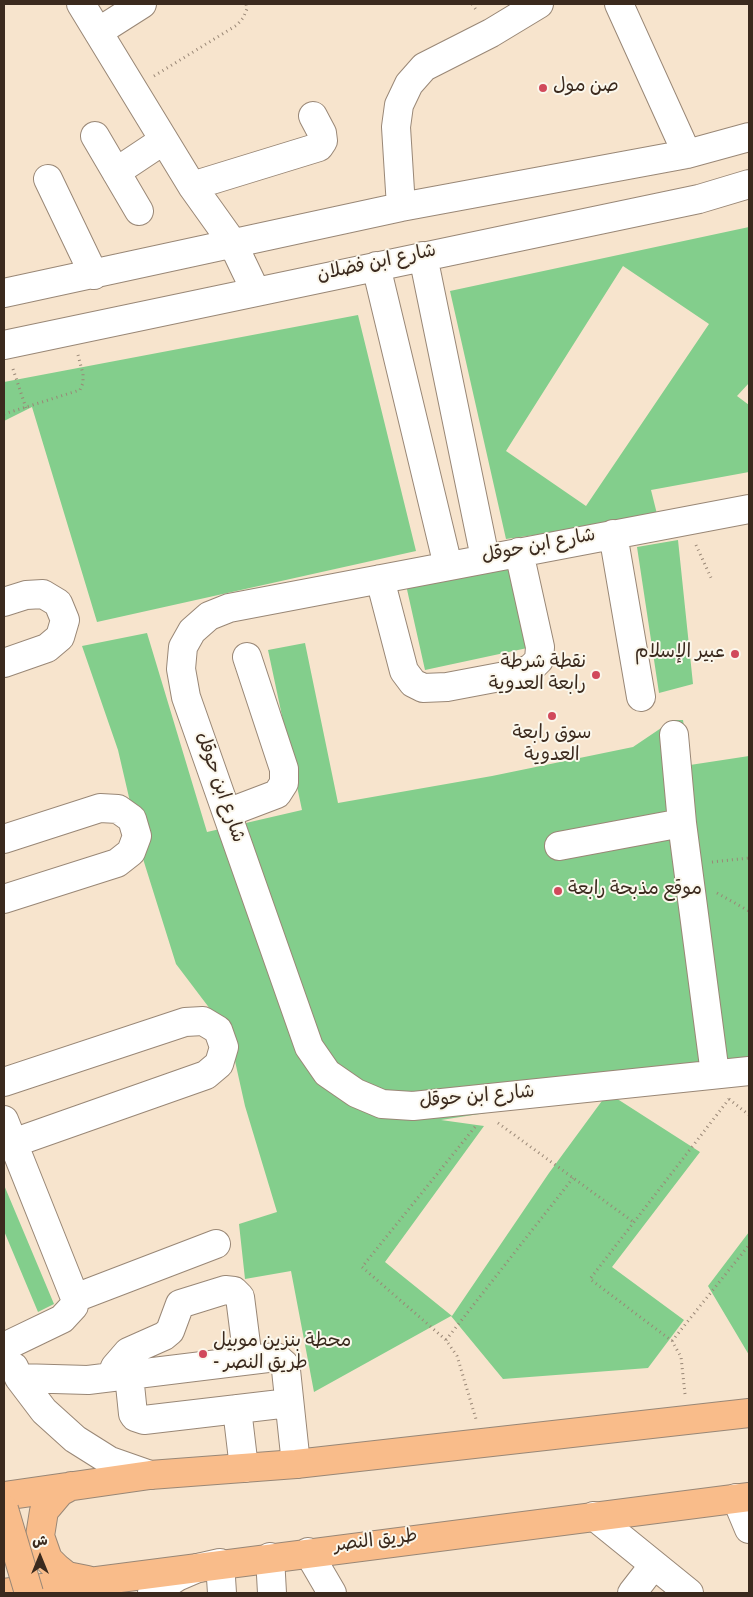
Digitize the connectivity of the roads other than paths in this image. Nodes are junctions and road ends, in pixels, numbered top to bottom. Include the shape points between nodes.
1 (81, 4) edge
2 (142, 4) edge
3 (539, 4) edge
4 (619, 4) edge
5 (98, 32) junction
6 (313, 116) dead end
7 (95, 136) dead end
8 (749, 137) edge
9 (164, 140) junction
10 (687, 154) junction
11 (116, 172) junction
12 (48, 179) dead end
13 (749, 184) edge
14 (192, 186) junction
15 (401, 207) junction
16 (139, 211) dead end
17 (232, 242) junction
18 (423, 256) junction
19 (376, 266) junction
20 (94, 275) junction
21 (5, 290) edge
22 (256, 290) junction
23 (4, 345) edge
24 (749, 509) edge
25 (612, 534) junction
26 (519, 552) junction
27 (485, 558) junction
28 (448, 566) junction
29 (380, 578) junction
30 (4, 602) edge
31 (247, 657) dead end
32 (4, 663) edge
33 (641, 697) dead end
34 (674, 735) dead end
35 (227, 813) junction
36 (682, 823) junction
37 (4, 839) edge
38 (558, 846) dead end
39 (4, 899) edge
40 (733, 1079) edge
41 (4, 1082) edge
42 (8, 1132) edge
43 (216, 1244) dead end
44 (75, 1298) junction
45 (4, 1348) edge
46 (248, 1360) junction
47 (120, 1376) junction
48 (19, 1378) junction
49 (290, 1403) junction
50 (237, 1409) junction
51 (749, 1413) edge
52 (296, 1464) junction
53 (244, 1468) junction
54 (150, 1475) junction
55 (71, 1486) junction
56 (4, 1496) edge
57 (743, 1498) edge
58 (4, 1509) edge
59 (594, 1516) junction
60 (749, 1529) edge
61 (308, 1552) junction
62 (270, 1557) junction
63 (220, 1564) junction
64 (653, 1566) junction
65 (92, 1580) junction
66 (4, 1593) edge
67 (29, 1593) edge
68 (152, 1593) edge
69 (222, 1593) edge
70 (272, 1593) edge
71 (332, 1593) edge
72 (632, 1593) edge
73 (689, 1593) edge

1 - 5 street
2 - 5 street
3 - 15 street via 424,67 409,84 400,105 396,127
4 - 10 street
5 - 9 street
6 - 14 street via 322,133 323,141 319,147
7 - 11 street
8 - 10 street
9 - 11 street
9 - 14 street
10 - 15 street
11 - 16 street
12 - 20 street
13 - 18 street, شارع ابن فضلان via 699,199
14 - 17 street
15 - 17 street
17 - 20 street
17 - 22 street
18 - 19 street, شارع ابن فضلان
18 - 27 street
19 - 22 street, شارع ابن فضلان
19 - 28 street
20 - 21 street
22 - 23 street, شارع ابن فضلان
24 - 25 street, شارع ابن حوقل
25 - 26 street, شارع ابن حوقل
25 - 33 street
26 - 27 street, شارع ابن حوقل
26 - 29 street via 540,647 539,660 521,673 457,686 423,688 413,683 404,671
27 - 28 street, شارع ابن حوقل
28 - 29 street, شارع ابن حوقل
29 - 35 street, شارع ابن حوقل via 228,608 208,616 192,631 183,647 181,669 186,696
30 - 32 street via 26,595 44,594 58,604 64,620 60,637 47,648
31 - 35 street via 284,769 284,783 277,794
34 - 36 street
35 - 40 street, شارع ابن حوقل via 309,1047 327,1073 356,1092 382,1104 494,1106
36 - 38 street
36 - 40 street
37 - 39 street via 100,808 118,808 132,819 137,836 132,852 117,862
41 - 42 street via 185,1022 203,1021 218,1030 224,1047 219,1064 206,1075
42 - 44 street
43 - 44 street
44 - 45 street via 74,1306 62,1319
45 - 48 street
46 - 47 street
46 - 47 street via 240,1297 234,1291 225,1290 180,1304 170,1331 128,1352 115,1367
46 - 49 street via 270,1357 281,1360 286,1370
47 - 48 street via 65,1381
47 - 50 street via 135,1417 139,1419
48 - 54 street via 44,1411 75,1439 110,1461
49 - 50 street
49 - 52 street
50 - 53 street
51 - 52 main road
52 - 53 main road
53 - 54 main road
54 - 55 main road
55 - 56 main road
55 - 65 main road via 56,1496 44,1511 40,1536 48,1559 67,1576
57 - 59 main road, طريق النصر
57 - 60 street
58 - 67 main road, bridge
59 - 61 main road, طريق النصر
59 - 64 street
61 - 62 main road, طريق النصر
61 - 71 street
62 - 63 main road, طريق النصر
62 - 70 street
63 - 65 main road, طريق النصر
63 - 68 street via 198,1568
63 - 69 street
64 - 72 street
64 - 73 street
65 - 66 main road, طريق النصر

